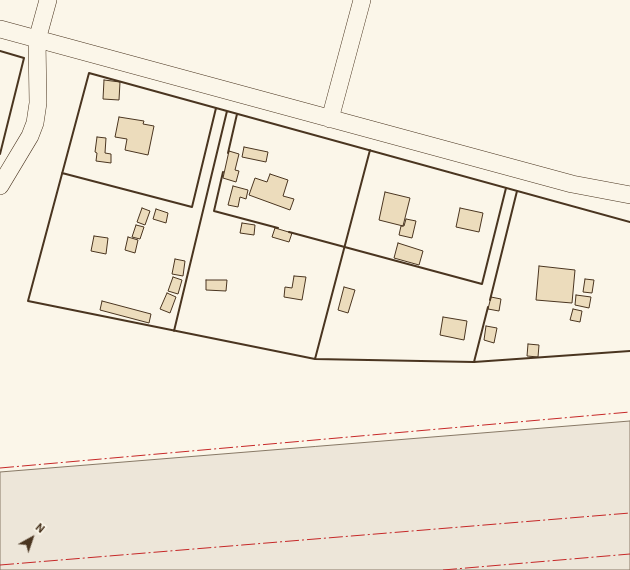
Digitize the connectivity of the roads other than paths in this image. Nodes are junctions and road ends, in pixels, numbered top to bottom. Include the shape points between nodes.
1 (48, 0) edge
2 (362, 0) edge
3 (0, 29) edge
4 (37, 40) junction
5 (330, 119) junction
6 (0, 186) edge
7 (630, 195) edge

1 - 4 street
2 - 5 street
3 - 4 street
4 - 5 street
4 - 6 street via 38,103 35,123
5 - 7 street via 572,184

